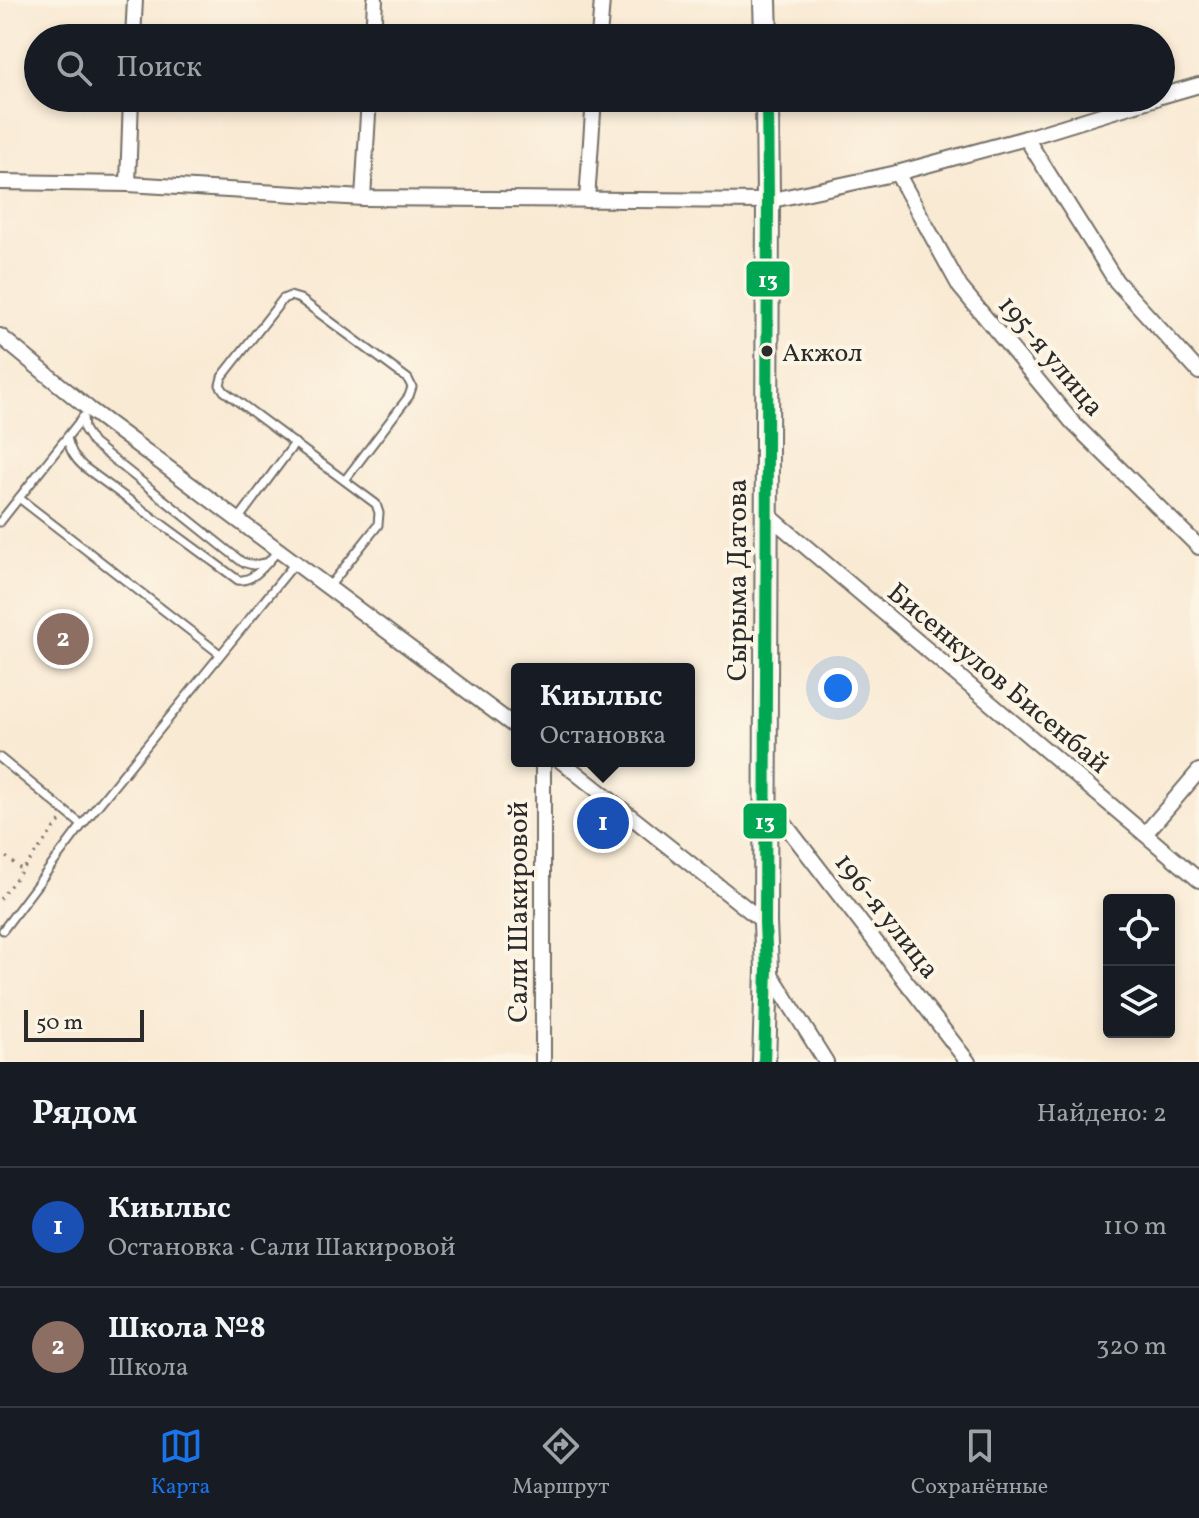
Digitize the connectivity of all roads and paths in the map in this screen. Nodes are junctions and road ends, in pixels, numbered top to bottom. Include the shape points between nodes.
1 (135, 0) edge
2 (375, 0) edge
3 (602, 0) edge
4 (765, 0) edge
5 (134, 24) edge
6 (374, 24) edge
7 (600, 24) edge
8 (766, 24) edge
9 (1199, 85) edge
10 (1175, 92) edge
11 (131, 112) edge
12 (368, 112) edge
13 (593, 112) edge
14 (767, 112) edge
15 (1110, 112) edge
16 (1026, 138) junction
17 (897, 173) junction
18 (0, 182) edge
19 (128, 184) junction
20 (363, 198) junction
21 (587, 200) junction
22 (768, 201) junction
23 (0, 336) edge
24 (1199, 372) edge
25 (86, 413) junction
26 (67, 438) junction
27 (295, 443) junction
28 (345, 480) junction
29 (19, 498) junction
30 (766, 513) junction
31 (237, 521) junction
32 (0, 522) edge
33 (1199, 547) edge
34 (278, 551) junction
35 (265, 563) junction
36 (295, 563) junction
37 (328, 588) junction
38 (220, 654) junction
39 (511, 724) edge
40 (0, 758) edge
41 (543, 767) edge
42 (569, 767) edge
43 (1199, 771) edge
44 (766, 800) junction
45 (67, 813) junction
46 (82, 825) junction
47 (1145, 834) junction
48 (0, 852) edge
49 (22, 870) junction
50 (1199, 880) edge
51 (0, 899) edge
52 (765, 923) junction
53 (3, 930) dead end
54 (767, 969) junction
55 (543, 1062) edge
56 (764, 1062) edge
57 (826, 1062) edge
58 (968, 1062) edge

1 - 5 street
2 - 6 street
3 - 7 street
4 - 8 street
9 - 10 street
11 - 19 street
12 - 20 street
13 - 21 street
14 - 22 street, Сырыма Датова
15 - 16 street
16 - 17 street
16 - 24 street via 1116,281
17 - 22 street
17 - 33 street, 195-я улица via 960,287 1073,423
18 - 19 street
19 - 20 street
20 - 21 street
21 - 22 street
22 - 30 street, Сырыма Датова
23 - 25 street
25 - 26 lane
25 - 31 street
25 - 35 lane via 84,429 93,443 242,562
26 - 29 lane
26 - 35 lane via 84,467 238,580 253,578
27 - 28 lane
27 - 28 lane via 220,385 290,296 384,361 412,387
27 - 31 lane
28 - 37 lane via 376,504 378,525
29 - 32 lane
29 - 38 lane
30 - 44 street, Сырыма Датова
30 - 47 street, Бисенкулов Бисенбай
31 - 34 street
34 - 35 lane
34 - 36 street
36 - 37 street
36 - 38 lane
37 - 39 street
38 - 46 lane
40 - 45 lane
41 - 55 street, Сали Шакировой
42 - 52 street
43 - 47 street
44 - 52 street, Сырыма Датова
44 - 58 street, 196-я улица
45 - 46 lane
45 - 49 path
46 - 53 lane
47 - 50 street, Бисенкулов Бисенбай
48 - 49 path
49 - 51 path
52 - 54 street, Сырыма Датова
54 - 56 street, Сырыма Датова
54 - 57 street

